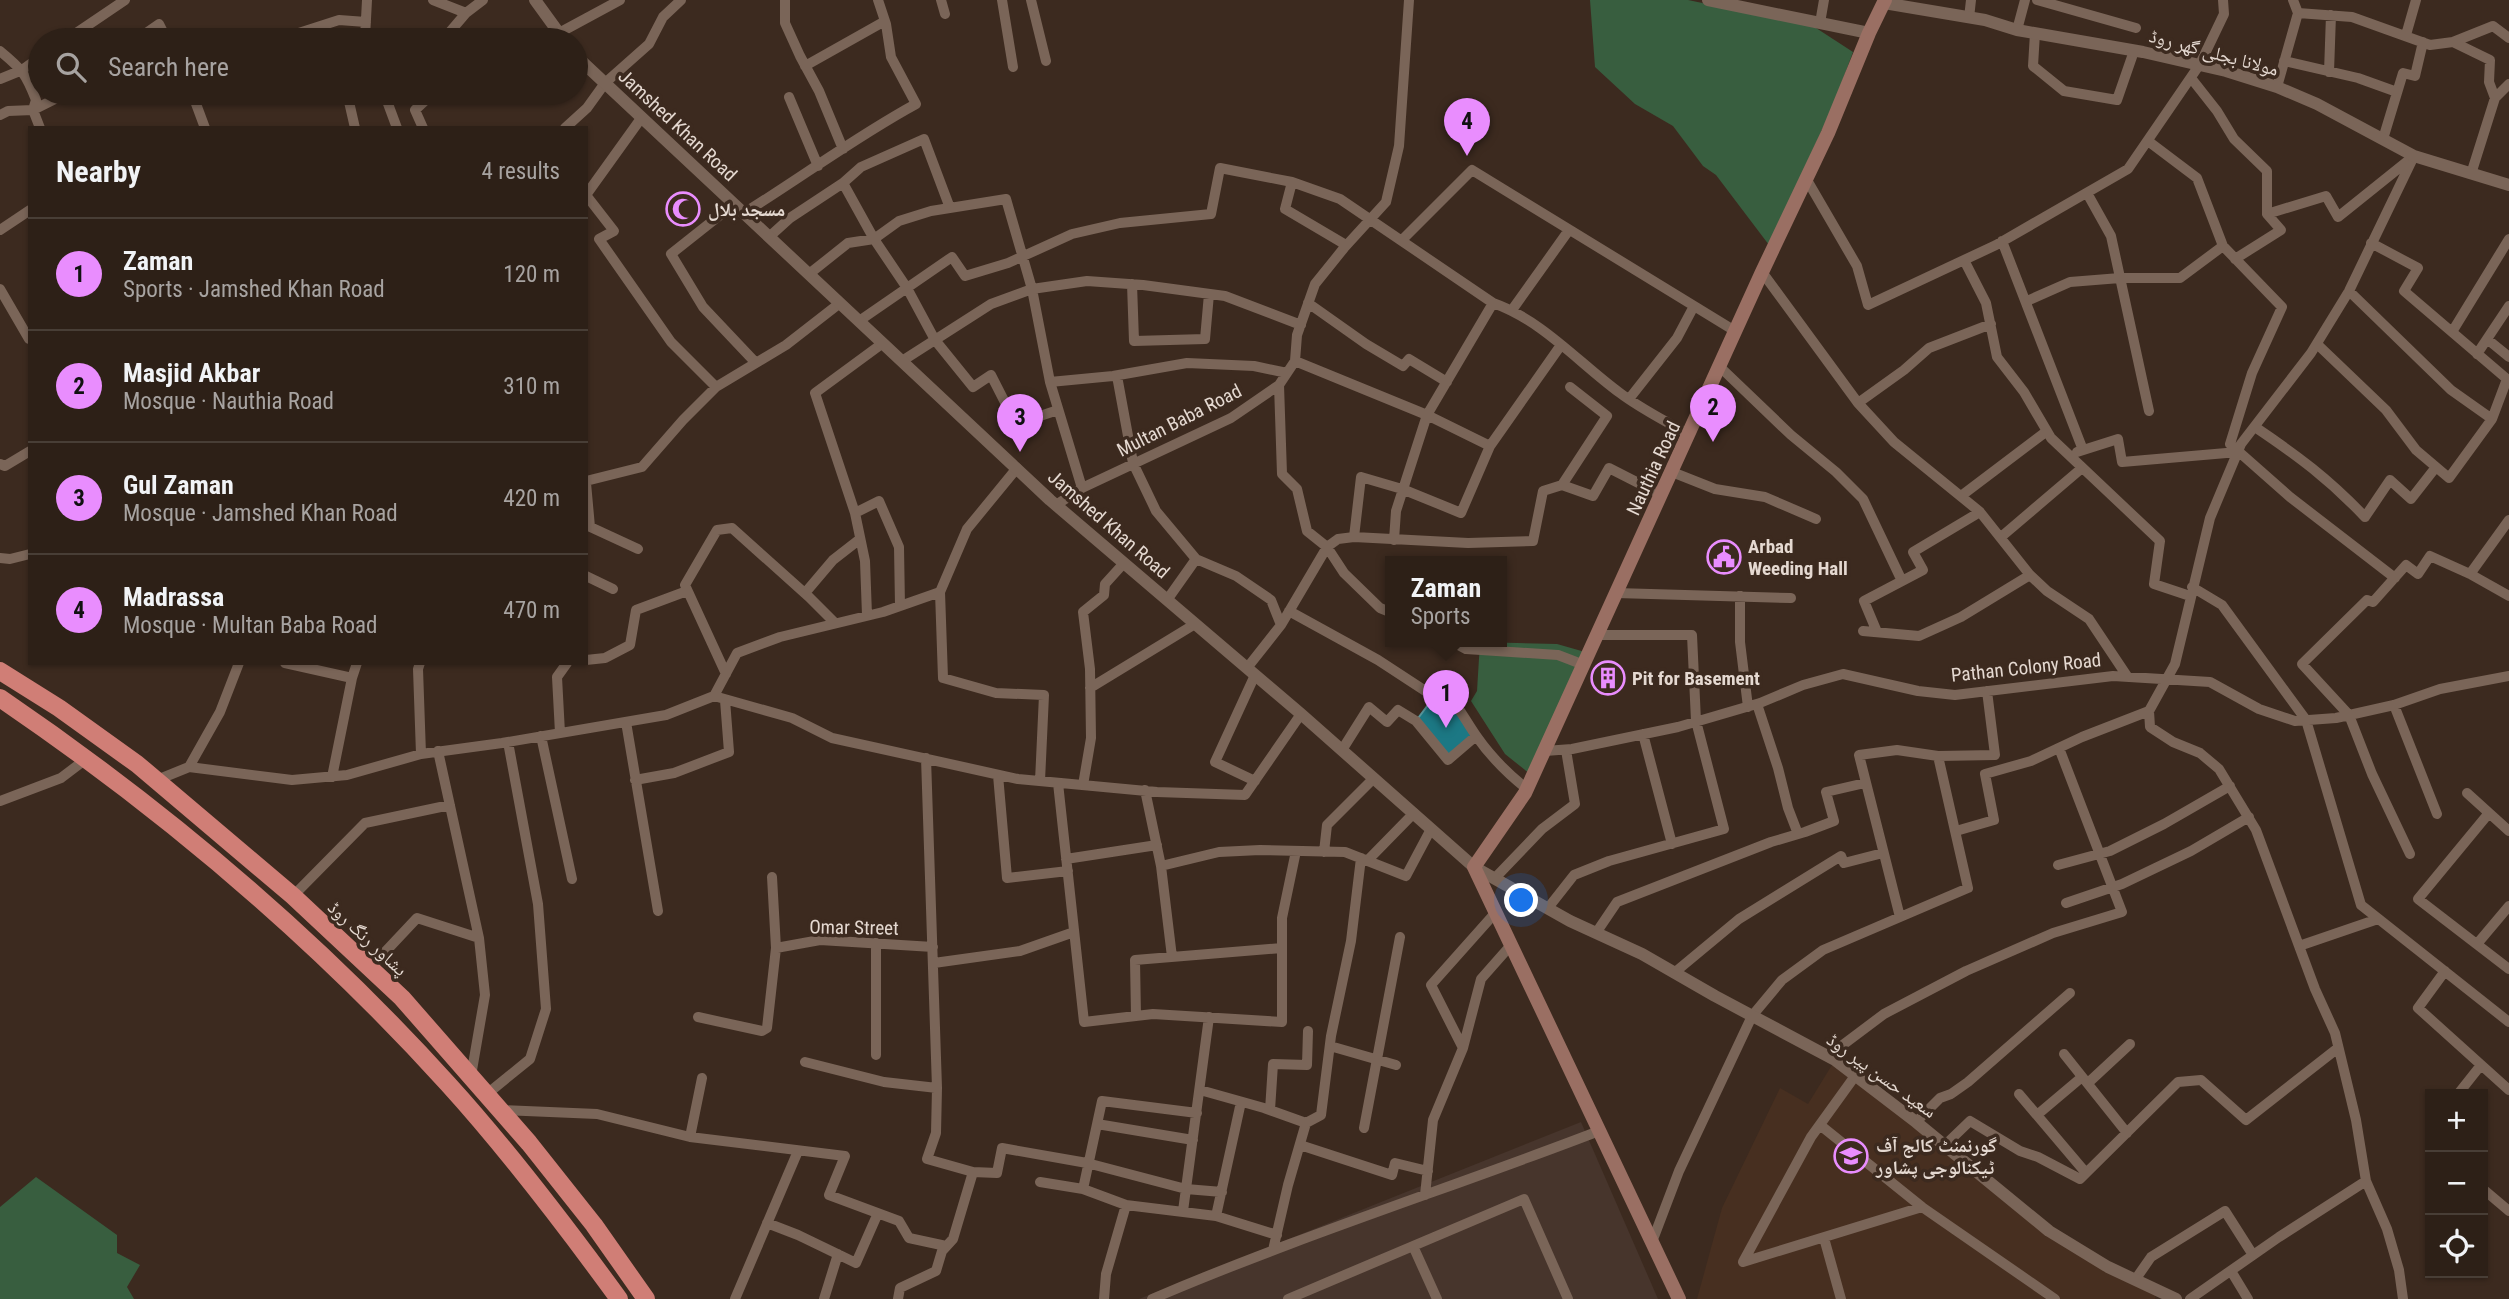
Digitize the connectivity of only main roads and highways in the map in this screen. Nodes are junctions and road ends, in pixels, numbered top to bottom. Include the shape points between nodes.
1 (1885, 2) edge
2 (0, 671) edge
3 (0, 698) edge
4 (619, 1299) edge
5 (646, 1299) edge
6 (1679, 1299) edge

1 - 6 main road, Nauthia Road via 1527,789 1474,867
2 - 5 highway, پشاور رنگ روڈ via 157,780 293,895 402,998 594,1225
3 - 4 highway via 119,782 278,913 448,1083

